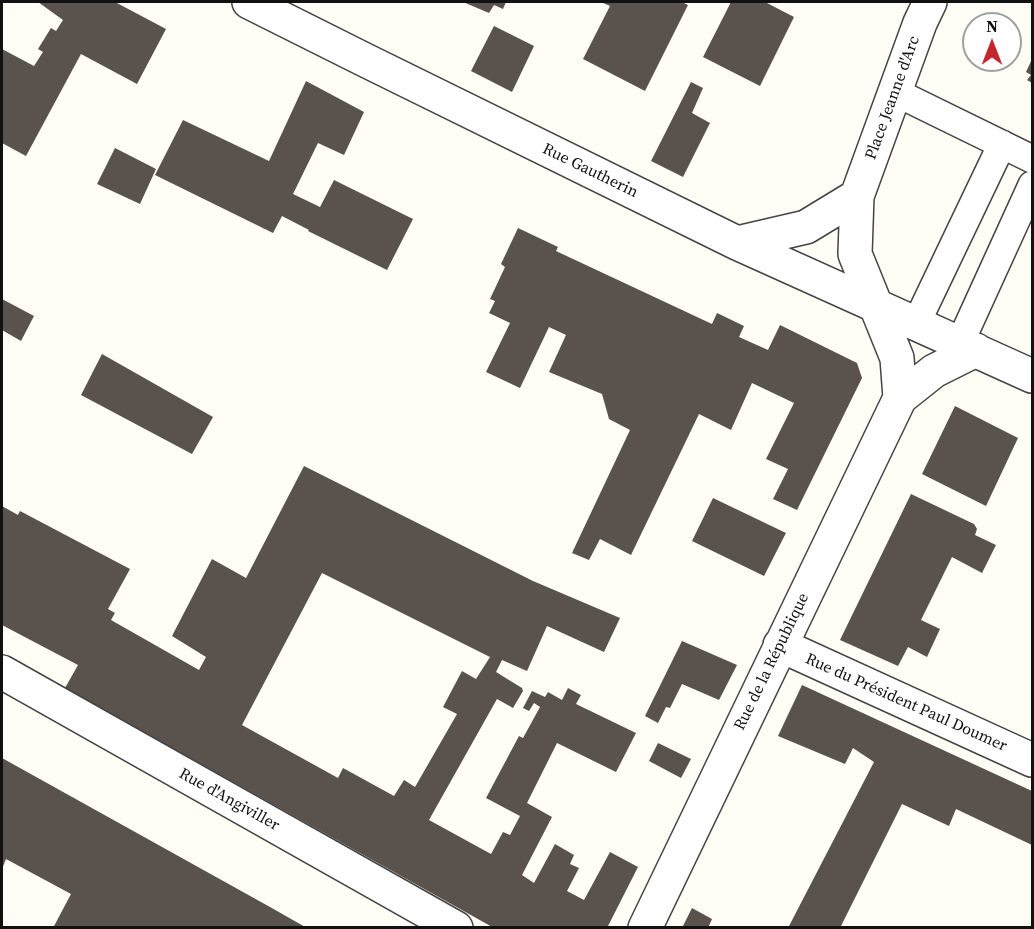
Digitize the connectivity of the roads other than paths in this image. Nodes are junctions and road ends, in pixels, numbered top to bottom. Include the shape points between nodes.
1 (249, 2) edge
2 (930, 2) edge
3 (895, 92) junction
4 (1002, 144) junction
5 (1032, 159) edge
6 (1032, 185) edge
7 (858, 196) junction
8 (737, 243) junction
9 (877, 306) junction
10 (947, 337) junction
11 (1032, 376) edge
12 (900, 398) junction
13 (780, 645) junction
14 (2, 672) edge
15 (1032, 760) edge
16 (456, 927) edge
17 (645, 927) edge

1 - 8 street, Rue Gautherin
2 - 3 street, Place Jeanne d'Arc
3 - 4 lane
3 - 7 street, Place Jeanne d'Arc
4 - 5 lane
4 - 10 lane
6 - 10 lane
7 - 8 street via 806,227
7 - 9 street, Place Jeanne d'Arc via 855,254
8 - 9 street, Rue Gautherin
9 - 10 street, Rue Gautherin
9 - 12 street via 897,358
10 - 11 street, Rue Gautherin
10 - 12 street, Rue de la République via 934,371
12 - 13 street, Rue de la République
13 - 15 street, Rue du Président Paul Doumer
13 - 17 street, Rue de la République
14 - 16 street, Rue d'Angiviller

